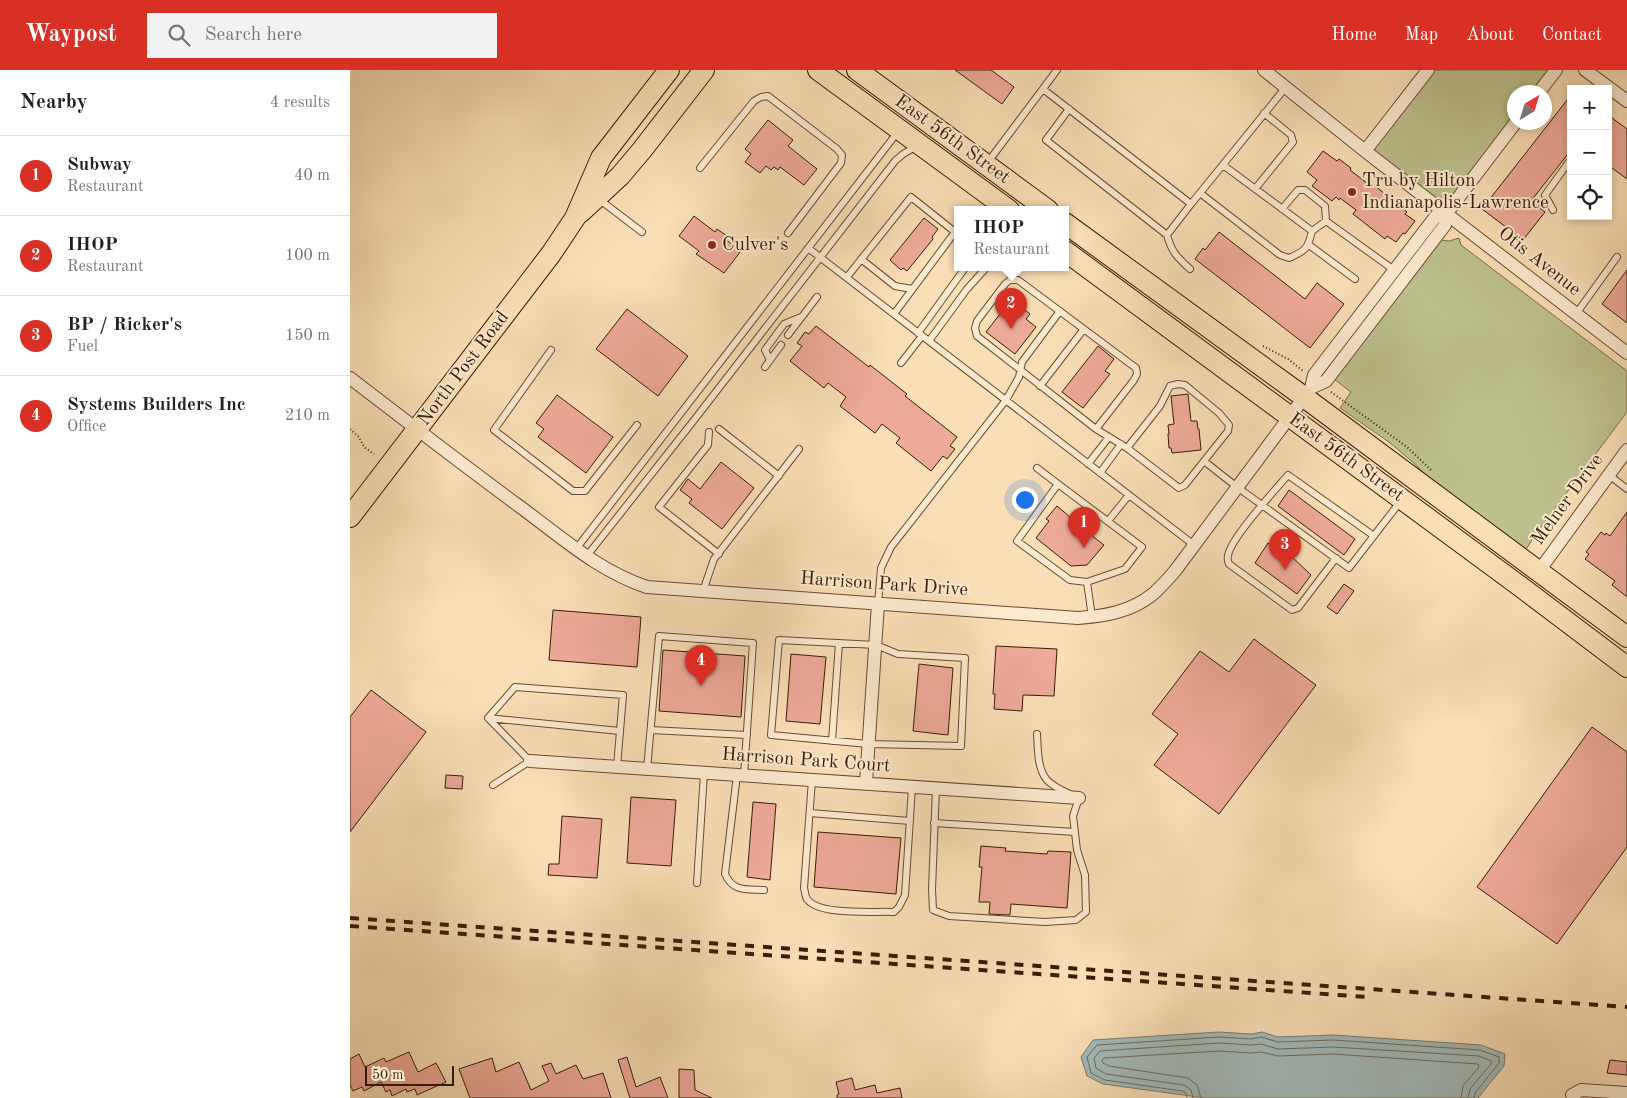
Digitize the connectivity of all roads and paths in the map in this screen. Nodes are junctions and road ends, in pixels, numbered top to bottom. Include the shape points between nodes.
1 (668, 70) edge
2 (704, 70) edge
3 (818, 70) edge
4 (857, 70) edge
5 (1057, 70) edge
6 (1264, 70) edge
7 (1428, 70) edge
8 (1556, 70) edge
9 (1585, 70) edge
10 (1544, 85) edge
11 (1286, 87) junction
12 (1043, 89) junction
13 (1627, 101) edge
14 (1068, 109) junction
15 (1264, 113) junction
16 (899, 130) junction
17 (1510, 130) edge
18 (920, 145) junction
19 (1365, 151) junction
20 (986, 165) junction
21 (1223, 165) junction
22 (1567, 165) edge
23 (700, 168) dead end
24 (1254, 188) junction
25 (1200, 193) junction
26 (597, 197) junction
27 (1192, 204) junction
28 (1004, 206) edge
29 (1042, 206) edge
30 (1282, 209) junction
31 (1553, 210) dead end
32 (1446, 214) junction
33 (575, 218) junction
34 (1326, 221) junction
35 (1069, 226) edge
36 (954, 231) edge
37 (1312, 231) junction
38 (642, 232) dead end
39 (788, 233) dead end
40 (1167, 235) junction
41 (954, 236) edge
42 (1069, 238) edge
43 (1309, 245) junction
44 (808, 248) junction
45 (1099, 248) junction
46 (1069, 254) edge
47 (1617, 257) dead end
48 (821, 258) junction
49 (861, 260) junction
50 (1190, 269) dead end
51 (1394, 270) junction
52 (964, 271) edge
53 (983, 271) edge
54 (847, 277) junction
55 (1355, 279) dead end
56 (912, 289) junction
57 (817, 297) dead end
58 (1060, 311) junction
59 (894, 314) junction
60 (1576, 314) junction
61 (801, 317) junction
62 (1084, 328) junction
63 (920, 334) junction
64 (788, 335) dead end
65 (929, 341) junction
66 (781, 345) dead end
67 (551, 350) dead end
68 (1627, 353) edge
69 (770, 360) junction
70 (901, 363) dead end
71 (765, 367) dead end
72 (1021, 371) junction
73 (350, 378) edge
74 (1040, 386) junction
75 (1006, 400) junction
76 (1301, 401) junction
77 (638, 425) dead end
78 (350, 429) edge
79 (720, 429) dead end
80 (1096, 429) junction
81 (417, 430) junction
82 (709, 432) dead end
83 (1109, 437) junction
84 (1124, 446) junction
85 (799, 449) dead end
86 (1627, 450) edge
87 (374, 454) dead end
88 (1204, 461) junction
89 (1088, 464) junction
90 (1037, 468) dead end
91 (1100, 472) junction
92 (1609, 475) junction
93 (779, 476) junction
94 (1058, 484) junction
95 (1237, 488) junction
96 (1627, 489) edge
97 (1129, 495) junction
98 (1408, 503) junction
99 (1262, 505) junction
100 (350, 517) edge
101 (1108, 521) junction
102 (1374, 536) junction
103 (1194, 545) junction
104 (581, 553) junction
105 (719, 554) junction
106 (1336, 558) junction
107 (1539, 571) junction
108 (1087, 582) junction
109 (703, 591) junction
110 (878, 604) junction
111 (1092, 617) junction
112 (1627, 637) edge
113 (839, 643) junction
114 (876, 645) junction
115 (1627, 667) edge
116 (488, 718) junction
117 (651, 730) junction
118 (620, 731) junction
119 (1037, 734) dead end
120 (747, 735) junction
121 (832, 741) junction
122 (868, 744) junction
123 (530, 761) junction
124 (617, 767) junction
125 (648, 769) junction
126 (704, 773) junction
127 (740, 775) junction
128 (812, 780) junction
129 (866, 783) junction
130 (493, 786) dead end
131 (912, 787) junction
132 (936, 788) junction
133 (1079, 798) junction
134 (810, 813) junction
135 (910, 821) junction
136 (934, 823) junction
137 (1075, 832) junction
138 (697, 883) dead end
139 (764, 890) dead end
140 (1627, 1092) edge
141 (1572, 1095) dead end

1 - 33 main road, North Post Road via 600,158
2 - 26 main road, North Post Road via 642,150
3 - 16 main road, East 56th Street
4 - 20 main road, East 56th Street
5 - 12 lane
6 - 11 street, Otis Avenue
7 - 19 street
8 - 10 street
9 - 13 street
11 - 15 lane
11 - 19 street, Otis Avenue
12 - 14 lane
12 - 20 lane
14 - 27 lane
14 - 40 lane via 1046,140
15 - 21 lane
15 - 24 lane via 1290,135 1292,142
16 - 18 main road, East 56th Street
16 - 44 lane
17 - 32 street
18 - 20 main road via 930,143 941,147 975,171
18 - 28 main road, East 56th Street
18 - 48 lane via 895,161
19 - 32 street, Otis Avenue
20 - 29 main road, East 56th Street
21 - 24 lane
21 - 25 lane
22 - 31 lane via 1545,195
23 - 39 lane via 754,101 768,96 842,155 841,163
24 - 30 lane
25 - 27 lane
25 - 43 lane via 1280,255 1289,258 1303,252
26 - 33 main road, North Post Road
26 - 38 lane
27 - 40 lane
30 - 34 lane via 1298,190 1306,190 1325,206
30 - 37 lane
32 - 51 street via 1436,216
32 - 60 street, Otis Avenue
32 - 76 street via 1445,225 1326,381
33 - 81 main road, North Post Road
34 - 37 lane
34 - 51 lane
35 - 45 main road, East 56th Street
36 - 49 lane via 911,197
37 - 43 lane
40 - 50 lane via 1174,255
41 - 56 lane
42 - 45 main road via 1086,248
43 - 55 lane
44 - 48 lane
44 - 104 lane
45 - 76 main road, East 56th Street
46 - 76 main road, East 56th Street
47 - 60 lane
48 - 54 lane
48 - 104 lane
49 - 54 lane
49 - 56 lane via 895,286
51 - 76 street via 1314,375
52 - 63 lane
53 - 65 lane
54 - 59 lane
56 - 59 lane
57 - 61 lane
58 - 62 lane
58 - 72 lane via 1022,362
58 - 72 lane via 1018,280 1010,280 977,321 977,336
59 - 63 lane
60 - 68 street, Otis Avenue
61 - 64 lane
61 - 69 lane via 784,324 765,350
62 - 74 lane
62 - 80 lane via 1136,368 1137,374
63 - 65 lane
63 - 70 lane
65 - 75 lane
66 - 69 lane
67 - 77 lane via 494,430 573,491 586,491
69 - 71 lane
72 - 74 lane
72 - 75 lane
73 - 81 street, Harrison Park Drive
74 - 80 lane
75 - 89 lane
75 - 110 lane via 891,547 882,568
76 - 95 street, Harrison Park Drive
76 - 98 main road, East 56th Street
76 - 107 main road, East 56th Street
78 - 87 path
79 - 93 lane
80 - 83 lane
81 - 100 main road, North Post Road
81 - 104 street, Harrison Park Drive
82 - 105 lane via 708,444 659,507
83 - 84 lane
83 - 89 lane
84 - 88 lane via 1179,488
84 - 88 lane via 1160,406 1170,386 1178,384 1219,413 1229,425 1228,431
84 - 91 lane
85 - 93 lane
86 - 92 street, Melner Drive
88 - 95 lane
89 - 91 lane
90 - 94 lane
91 - 97 lane
92 - 96 lane
92 - 107 street, Melner Drive
93 - 105 lane
94 - 101 lane
94 - 108 lane via 1016,541 1070,580
95 - 99 lane
95 - 103 street, Harrison Park Drive
97 - 101 lane
97 - 103 lane
98 - 102 lane
98 - 107 main road via 1526,576 1533,576
98 - 115 main road, East 56th Street
99 - 102 lane via 1288,475
99 - 106 lane
99 - 106 lane via 1232,544 1229,564 1292,610 1298,608
101 - 108 lane via 1142,547 1125,568
102 - 106 lane via 1349,568
103 - 111 street, Harrison Park Drive via 1152,595 1124,611
104 - 109 street, Harrison Park Drive via 617,575 647,587
105 - 109 lane via 714,559
107 - 112 main road, East 56th Street
108 - 111 lane
109 - 110 street, Harrison Park Drive
110 - 111 street, Harrison Park Drive
110 - 114 street
113 - 114 lane
113 - 121 lane
113 - 121 lane via 778,640 772,735
114 - 122 street
114 - 122 lane via 898,654 965,658 960,746
116 - 118 lane
116 - 118 lane via 515,687 623,695
116 - 123 lane
117 - 120 lane
117 - 120 lane via 659,636 753,643
117 - 125 lane
118 - 124 lane
119 - 133 lane via 1040,764 1046,779
120 - 127 lane
121 - 122 lane
122 - 129 street
123 - 124 street, Harrison Park Court
123 - 130 lane
124 - 125 street, Harrison Park Court
125 - 126 street, Harrison Park Court
126 - 127 street, Harrison Park Court
126 - 138 lane
127 - 128 street, Harrison Park Court
127 - 139 lane via 725,874 728,882 739,889
128 - 129 street, Harrison Park Court
128 - 134 lane
129 - 131 street, Harrison Park Court
131 - 132 street, Harrison Park Court
131 - 135 lane
132 - 133 street, Harrison Park Court
132 - 136 lane
133 - 137 lane via 1073,816
134 - 135 lane
134 - 135 lane via 804,888 806,898 825,910 894,912 900,908 905,896
136 - 137 lane
136 - 137 lane via 933,910 949,916 1045,922 1076,920 1086,912 1085,875
140 - 141 street via 1581,1090

